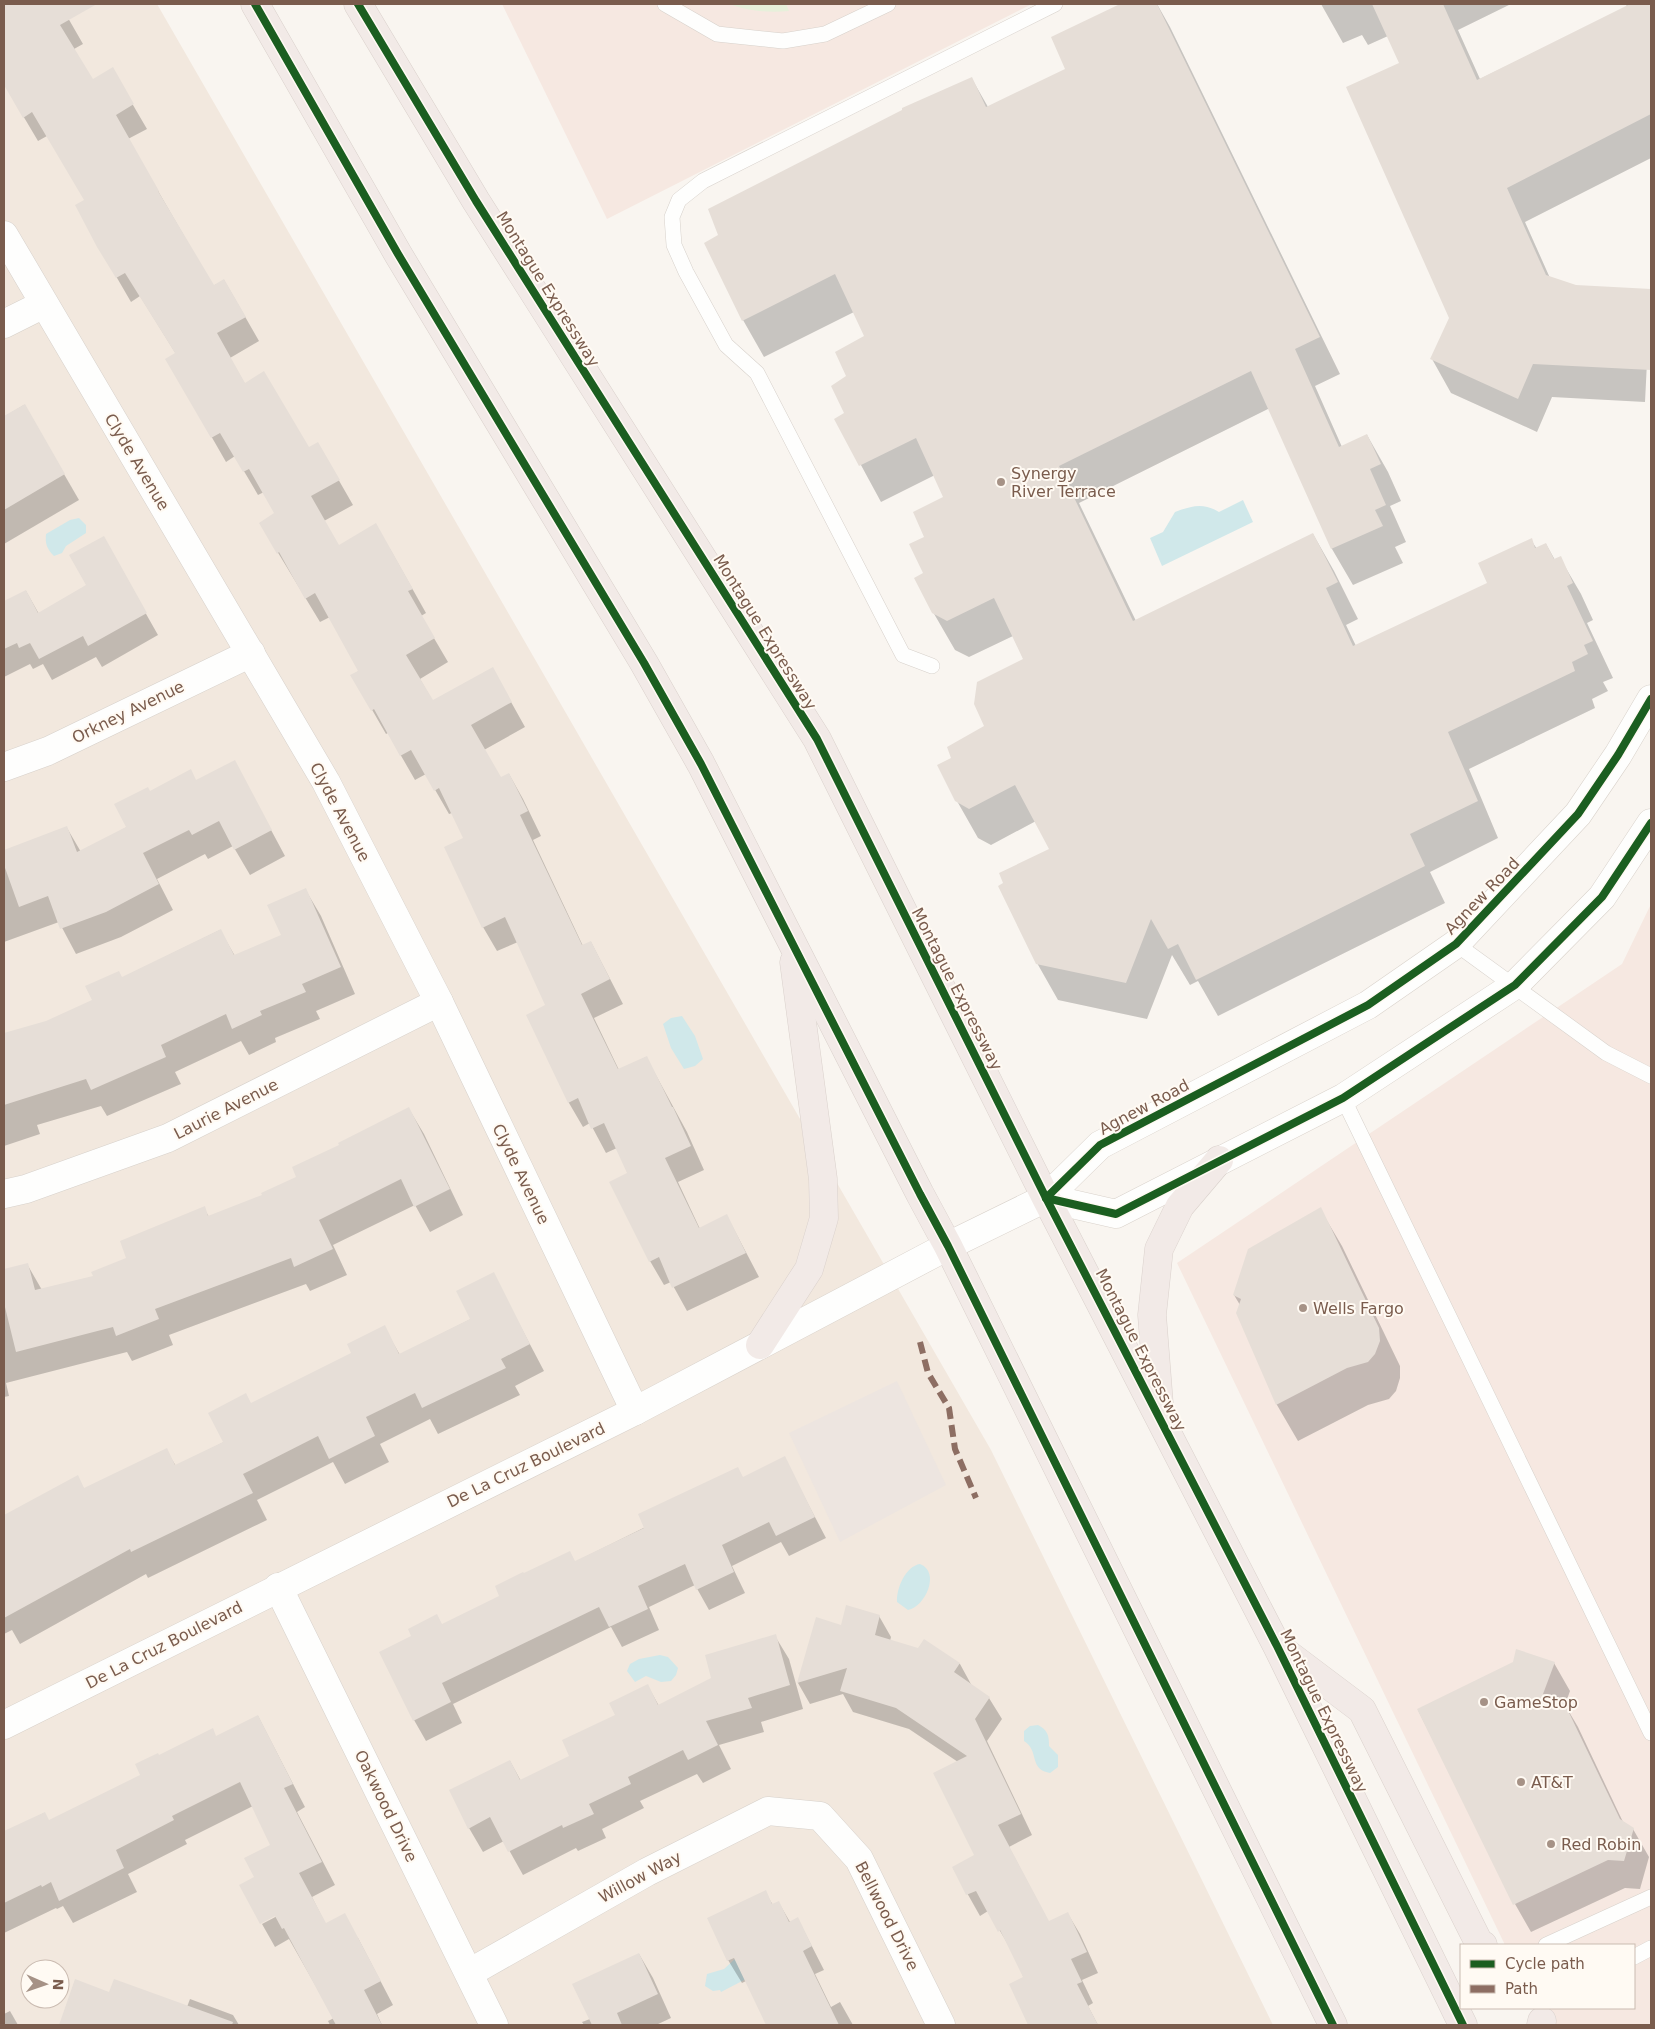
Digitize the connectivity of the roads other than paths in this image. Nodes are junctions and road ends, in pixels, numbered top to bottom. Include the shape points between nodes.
1 (255, 4) edge
2 (358, 4) edge
3 (372, 4) edge
4 (665, 4) edge
5 (888, 4) edge
6 (1055, 4) edge
7 (385, 50) junction
8 (4, 235) edge
9 (44, 304) junction
10 (4, 324) edge
11 (251, 653) junction
12 (932, 666) dead end
13 (1651, 700) edge
14 (4, 767) edge
15 (1651, 823) edge
16 (792, 944) junction
17 (1456, 944) junction
18 (1515, 985) junction
19 (438, 1002) junction
20 (1651, 1076) edge
21 (1343, 1098) junction
22 (1219, 1160) junction
23 (4, 1194) edge
24 (1046, 1198) junction
25 (948, 1246) junction
26 (760, 1345) junction
27 (635, 1411) junction
28 (1160, 1418) junction
29 (278, 1587) junction
30 (1277, 1646) junction
31 (4, 1726) edge
32 (1651, 1733) edge
33 (820, 1816) joint
34 (1651, 1897) edge
35 (1479, 1944) edge
36 (1548, 1944) edge
37 (1651, 1948) edge
38 (1635, 1956) edge
39 (469, 1973) junction
40 (494, 2025) edge
41 (941, 2025) edge
42 (1333, 2025) edge
43 (1463, 2025) edge

1 - 16 highway via 398,254 648,671 701,764
2 - 7 highway, Montague Expressway
3 - 7 highway
4 - 5 lane via 717,34 782,40 825,34
6 - 12 lane via 703,181 679,200 672,218 674,245 686,272 726,346 757,373 903,655
7 - 24 highway, Montague Expressway via 491,225 816,739
8 - 9 street, Clyde Avenue
9 - 10 street
9 - 11 street, Clyde Avenue
11 - 14 street, Orkney Avenue via 48,751
11 - 19 street, Clyde Avenue via 326,782
13 - 17 street, Agnew Road via 1578,814
15 - 18 street via 1602,897
16 - 25 highway
16 - 26 highway via 823,1179 824,1218 809,1269
17 - 18 lane
17 - 24 street, Agnew Road via 1368,1005 1100,1145
18 - 20 lane via 1606,1053
18 - 21 street
19 - 23 street, Laurie Avenue via 168,1138
19 - 27 street, Clyde Avenue
21 - 22 street
21 - 32 lane
22 - 24 street via 1116,1214
22 - 28 highway via 1180,1206 1159,1249 1152,1315
24 - 25 street, De La Cruz Boulevard
24 - 28 highway, Montague Expressway
25 - 26 street, De La Cruz Boulevard
25 - 42 highway
26 - 27 street, De La Cruz Boulevard
27 - 29 street, De La Cruz Boulevard
28 - 30 highway, Montague Expressway
29 - 31 street, De La Cruz Boulevard
29 - 39 street, Oakwood Drive
30 - 35 highway via 1362,1710
30 - 43 highway, Montague Expressway
33 - 39 street, Willow Way via 768,1811 647,1872
33 - 41 street, Bellwood Drive via 859,1858
34 - 36 lane
37 - 38 lane
39 - 40 street, Oakwood Drive

